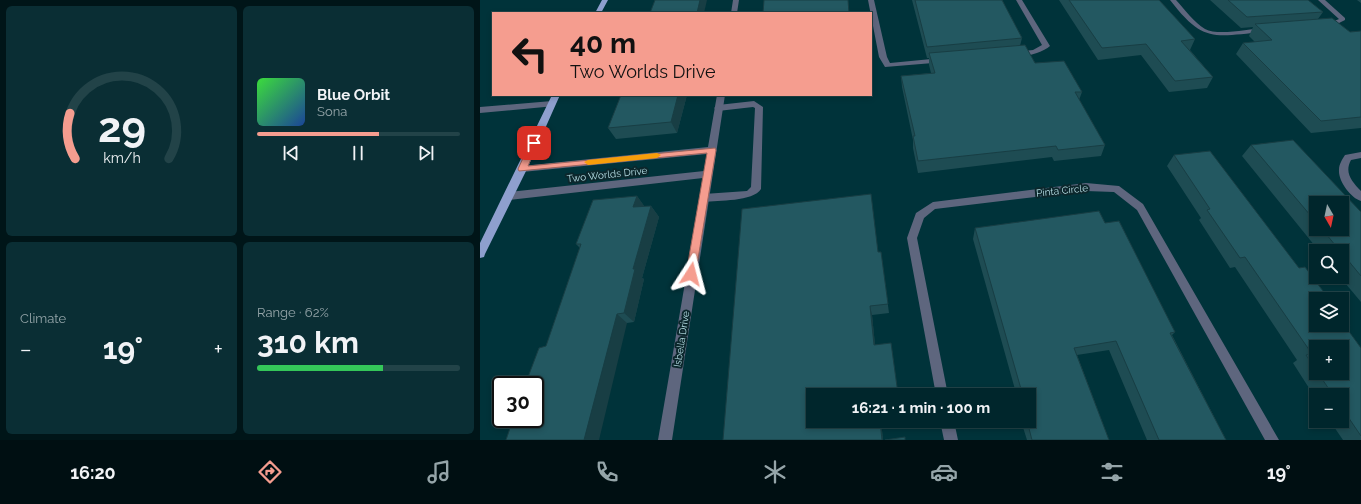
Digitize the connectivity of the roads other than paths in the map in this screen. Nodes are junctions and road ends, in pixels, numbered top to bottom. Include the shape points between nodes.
1 (605, 0) edge
2 (736, 0) edge
3 (871, 0) edge
4 (1019, 0) edge
5 (1173, 0) edge
6 (1321, 0) edge
7 (599, 12) edge
8 (734, 12) edge
9 (1316, 26) edge
10 (1271, 29) edge
11 (1004, 55) edge
12 (950, 60) edge
13 (720, 96) edge
14 (554, 99) edge
15 (718, 108) junction
16 (480, 110) edge
17 (712, 150) junction
18 (1361, 155) edge
19 (522, 169) junction
20 (708, 174) junction
21 (509, 196) junction
22 (1361, 197) edge
23 (704, 198) junction
24 (480, 254) edge
25 (941, 388) edge
26 (948, 428) edge
27 (664, 440) edge
28 (951, 440) edge
29 (1272, 440) edge

1 - 7 main road
2 - 8 street
3 - 12 street via 883,57 888,65
4 - 11 street via 1046,46 1035,52
5 - 10 street via 1206,32
6 - 9 street via 1343,19 1331,25
13 - 15 street, Isbella Drive
14 - 16 street
14 - 19 main road
15 - 17 street, Isbella Drive
15 - 23 street via 754,104 759,107 756,189 749,194
17 - 19 street, Two Worlds Drive
17 - 20 street, Isbella Drive
18 - 22 street via 1348,157 1344,163 1345,180
19 - 21 main road
20 - 21 street, Two Worlds Drive
20 - 23 street, Isbella Drive
21 - 24 main road
23 - 27 street, Isbella Drive
25 - 29 street, Pinta Circle via 912,238 920,216 933,206 1086,187 1116,189 1140,207
26 - 28 street

